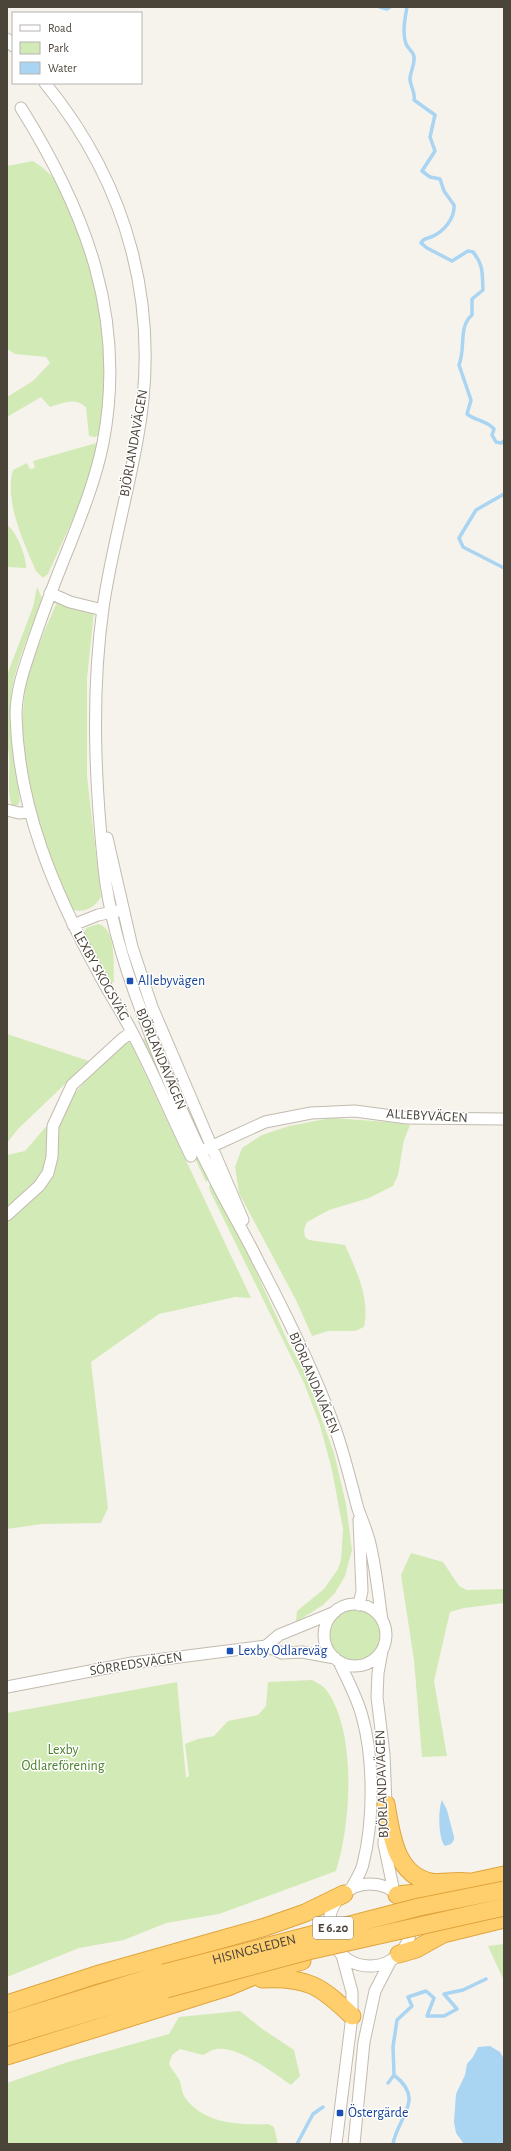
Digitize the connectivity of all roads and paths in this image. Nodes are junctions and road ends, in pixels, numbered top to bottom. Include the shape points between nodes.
1 (46, 84) edge
2 (21, 108) dead end
3 (50, 593) junction
4 (103, 610) junction
5 (98, 798) junction
6 (7, 810) edge
7 (30, 812) junction
8 (123, 910) junction
9 (112, 913) junction
10 (73, 925) junction
11 (132, 1032) junction
12 (504, 1119) edge
13 (212, 1146) junction
14 (196, 1154) junction
15 (7, 1215) edge
16 (258, 1260) junction
17 (359, 1510) junction
18 (358, 1605) junction
19 (335, 1612) junction
20 (382, 1620) junction
21 (266, 1646) junction
22 (382, 1651) junction
23 (337, 1660) junction
24 (7, 1687) edge
25 (386, 1804) junction
26 (504, 1875) edge
27 (468, 1882) junction
28 (504, 1890) edge
29 (347, 1891) junction
30 (395, 1893) junction
31 (504, 1907) edge
32 (504, 1919) edge
33 (341, 1954) junction
34 (395, 1957) junction
35 (250, 1979) junction
36 (165, 1981) junction
37 (7, 2004) edge
38 (352, 2016) junction
39 (7, 2022) edge
40 (7, 2037) edge
41 (7, 2056) edge
42 (336, 2144) edge
43 (354, 2144) edge

1 - 4 street, BJÖRLANDAVÄGEN via 78,128 99,162 113,192 133,254 144,317 146,353 138,440 110,564
2 - 3 street via 64,182 84,228 103,299 111,357 108,409 98,464
3 - 4 street via 70,602
3 - 7 street via 24,669 17,702 18,744
4 - 5 street, BJÖRLANDAVÄGEN via 95,701
5 - 8 street, BJÖRLANDAVÄGEN
5 - 9 street, BJÖRLANDAVÄGEN via 104,873
6 - 7 street
7 - 10 street via 50,873
8 - 9 street
8 - 13 street, BJÖRLANDAVÄGEN via 152,1007
9 - 10 street via 98,915
9 - 14 street, BJÖRLANDAVÄGEN via 130,981
10 - 11 street, LEXBY SKOGSVÄG
11 - 14 street, BJÖRLANDAVÄGEN via 163,1098
11 - 15 street, LEXBY SKOGSVÄG via 72,1086 54,1126 48,1173 40,1186
12 - 13 street, ALLEBYVÄGEN via 407,1118 355,1111 311,1113 265,1122
13 - 14 street, ALLEBYVÄGEN
13 - 16 street, BJÖRLANDAVÄGEN
14 - 16 street, BJÖRLANDAVÄGEN
16 - 17 street, BJÖRLANDAVÄGEN via 326,1405 347,1464
17 - 18 street, BJÖRLANDAVÄGEN via 362,1591
17 - 20 street, BJÖRLANDAVÄGEN via 369,1540
18 - 19 street via 345,1606
18 - 20 street via 369,1608
19 - 21 street, SÖRREDSVÄGEN via 279,1636
19 - 23 street via 326,1627 324,1638 328,1649
20 - 22 street via 386,1638
21 - 23 street, SÖRREDSVÄGEN via 282,1653 302,1652
21 - 24 street, SÖRREDSVÄGEN via 132,1664
22 - 23 street via 372,1661 359,1666
22 - 25 street, BJÖRLANDAVÄGEN via 377,1697 384,1754
23 - 29 street, BJÖRLANDAVÄGEN via 362,1715 369,1764 370,1814 367,1846 363,1866
25 - 27 highway via 395,1849 414,1874 431,1882
25 - 30 street, BJÖRLANDAVÄGEN via 384,1844
26 - 27 highway
27 - 30 highway via 426,1892
28 - 36 highway, HISINGSLEDEN / E 6.20, bridge via 419,1907
29 - 30 street via 373,1884 384,1886
29 - 33 street via 332,1908 329,1922 330,1936
29 - 37 highway via 305,1913 264,1927 96,1975
30 - 34 street via 408,1911 411,1924 406,1943
31 - 36 highway, HISINGSLEDEN / E 6.20, bridge
32 - 34 highway via 443,1934
33 - 34 street via 366,1966 382,1964
33 - 35 highway via 290,1964
33 - 38 street via 352,1992
34 - 43 street via 375,1992 364,2042
35 - 38 highway via 300,1980 330,1995
35 - 41 highway
36 - 39 highway, HISINGSLEDEN / E 6.20
36 - 40 highway, HISINGSLEDEN / E 6.20
38 - 42 street

